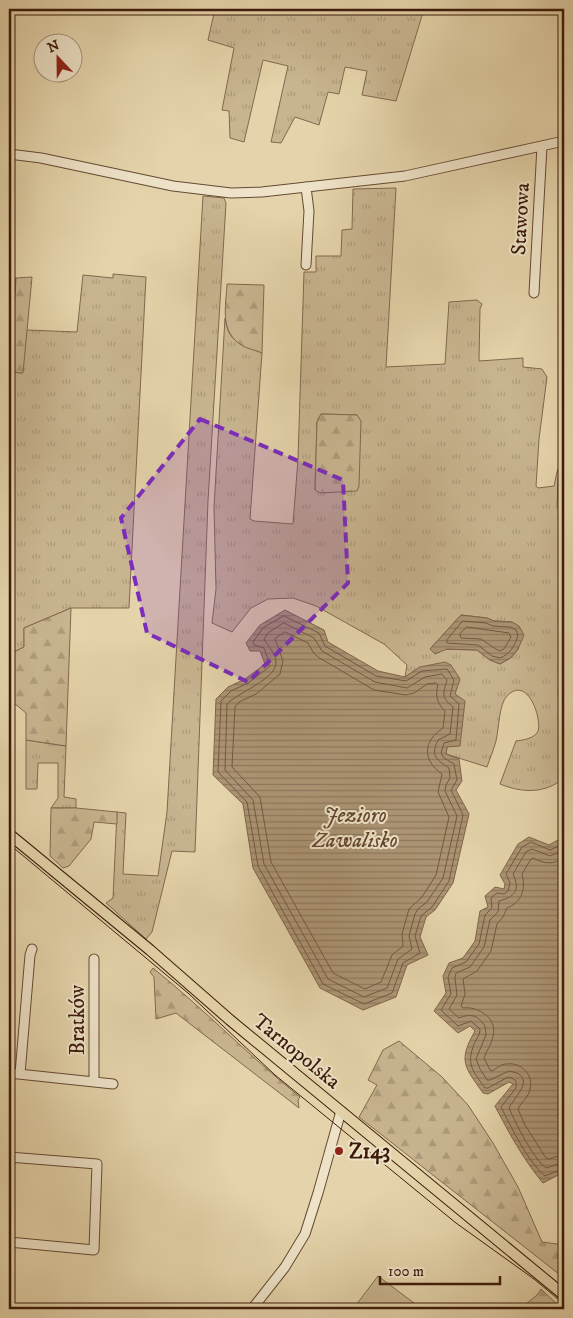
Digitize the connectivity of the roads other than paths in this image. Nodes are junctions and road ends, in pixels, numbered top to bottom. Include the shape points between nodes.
1 (564, 141) edge
2 (542, 146) junction
3 (9, 154) edge
4 (306, 187) junction
5 (306, 265) dead end
6 (534, 293) dead end
7 (9, 834) edge
8 (32, 949) dead end
9 (94, 959) dead end
10 (9, 1073) edge
11 (20, 1074) junction
12 (94, 1081) junction
13 (113, 1084) dead end
14 (341, 1110) junction
15 (9, 1157) edge
16 (10, 1242) edge
17 (9, 1260) edge
18 (564, 1294) edge
19 (252, 1309) edge

1 - 2 street
2 - 4 street via 405,176
2 - 6 street, Stawowa
3 - 4 street via 201,190 229,193
4 - 5 street via 309,211
7 - 14 main road, Tarnopolska
8 - 11 street
9 - 12 street, Bratków
10 - 11 street
11 - 12 street
12 - 13 street
14 - 18 main road, Tarnopolska
14 - 19 street via 304,1234 285,1267
15 - 16 street via 96,1164 94,1250
16 - 17 street

